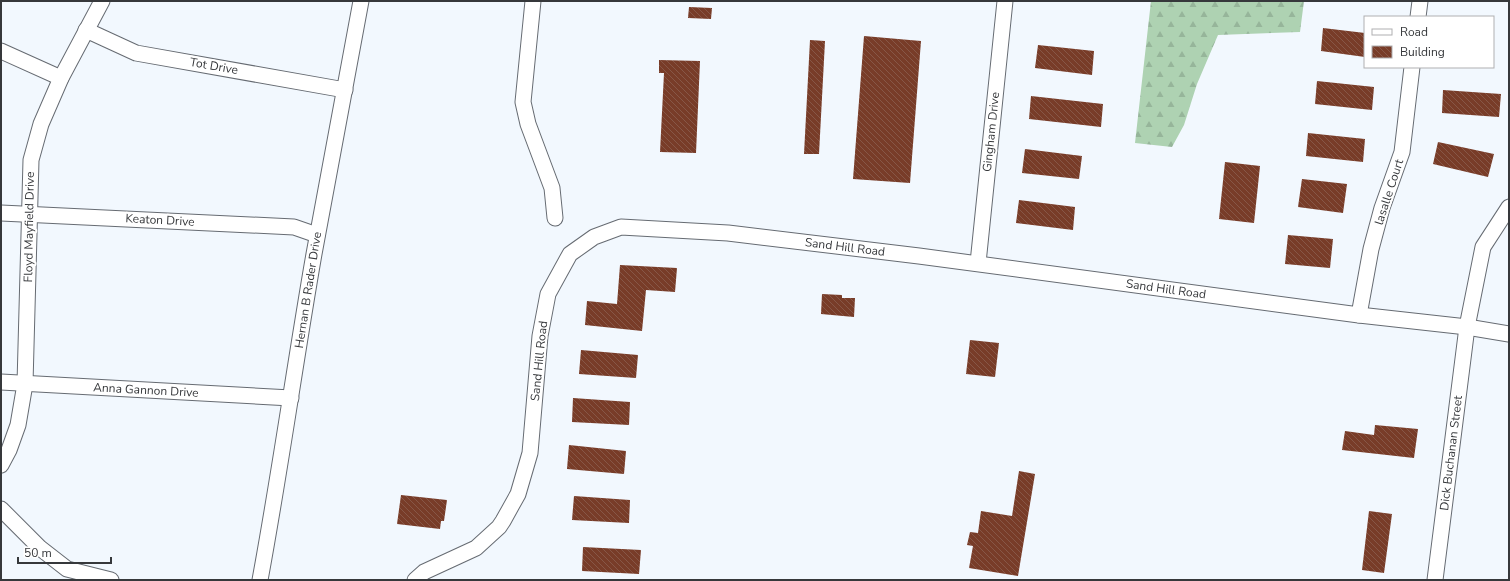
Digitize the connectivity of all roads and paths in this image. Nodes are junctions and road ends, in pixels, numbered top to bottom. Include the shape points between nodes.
1 (102, 1) edge
2 (361, 1) edge
3 (533, 1) edge
4 (1005, 1) edge
5 (1420, 1) edge
6 (1418, 16) edge
7 (86, 30) junction
8 (1, 51) edge
9 (1412, 68) edge
10 (61, 78) junction
11 (345, 90) junction
12 (1509, 207) edge
13 (1, 213) edge
14 (30, 213) junction
15 (555, 218) dead end
16 (317, 235) junction
17 (978, 263) junction
18 (1359, 315) junction
19 (1467, 327) junction
20 (1509, 334) edge
21 (1, 382) edge
22 (25, 384) junction
23 (291, 398) junction
24 (1, 465) edge
25 (1, 509) edge
26 (111, 580) edge
27 (260, 580) edge
28 (415, 580) edge
29 (1435, 580) edge

1 - 7 street, Floyd Mayfield Drive
2 - 11 street, Hernan B Rader Drive
3 - 15 street via 523,102 528,124 552,188
4 - 17 street, Gingham Drive
5 - 6 street
7 - 10 street, Floyd Mayfield Drive
7 - 11 street, Tot Drive via 136,53
8 - 10 street
9 - 18 street, lasalle Court via 1402,152 1370,249
10 - 14 street, Floyd Mayfield Drive via 41,124 31,160
11 - 16 street, Hernan B Rader Drive
12 - 19 street, Dick Buchanan Street via 1483,247
13 - 14 street, Keaton Drive
14 - 16 street, Keaton Drive via 294,227
14 - 22 street, Floyd Mayfield Drive
16 - 23 street, Hernan B Rader Drive
17 - 18 street, Sand Hill Road
17 - 28 street, Sand Hill Road via 728,233 621,227 594,237 570,254 548,294 540,336 530,453 518,494 499,527 476,548 424,572
18 - 19 street, Sand Hill Road
19 - 20 street, Sand Hill Road
19 - 29 street, Dick Buchanan Street
21 - 22 street, Anna Gannon Drive
22 - 23 street, Anna Gannon Drive
22 - 24 street, Floyd Mayfield Drive via 18,425
23 - 27 street, Hernan B Rader Drive
25 - 26 street via 40,548 67,570

